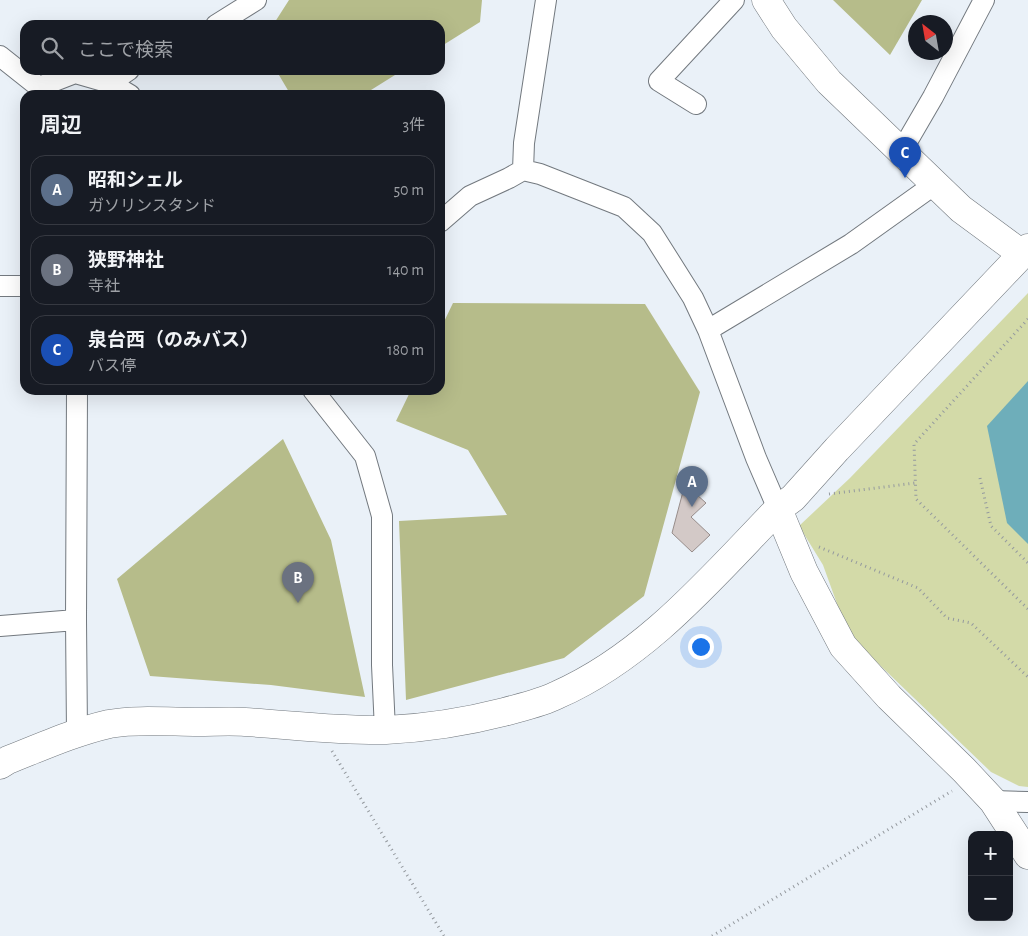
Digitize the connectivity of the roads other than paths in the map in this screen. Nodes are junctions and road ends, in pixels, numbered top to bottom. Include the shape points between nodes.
1 (256, 0) edge
2 (546, 0) edge
3 (734, 0) edge
4 (766, 0) edge
5 (984, 0) edge
6 (224, 20) edge
7 (0, 56) edge
8 (20, 72) edge
9 (24, 75) edge
10 (70, 75) edge
11 (82, 75) edge
12 (122, 75) edge
13 (110, 83) junction
14 (122, 90) edge
15 (696, 104) dead end
16 (901, 152) junction
17 (523, 170) junction
18 (935, 184) junction
19 (445, 218) edge
20 (1025, 251) edge
21 (0, 286) edge
22 (20, 286) edge
23 (708, 330) junction
24 (77, 395) edge
25 (317, 395) edge
26 (785, 504) junction
27 (76, 620) junction
28 (0, 626) edge
29 (385, 730) junction
30 (76, 734) junction
31 (0, 765) edge
32 (994, 801) junction
33 (1028, 802) edge
34 (1028, 855) edge

1 - 6 street
2 - 17 street via 524,143
3 - 15 street via 659,81
4 - 16 street via 784,28 829,82
5 - 16 street
7 - 8 street
9 - 10 street via 39,87
11 - 13 street
12 - 13 street
13 - 14 street
16 - 18 street
17 - 19 street via 470,196
17 - 23 street via 624,207 652,233 693,298
18 - 20 street via 961,209
18 - 23 street via 851,244
20 - 26 street
21 - 22 street
23 - 26 street via 756,458
24 - 27 street
25 - 29 street via 365,456 382,516
26 - 29 street via 670,619 639,646 602,671 557,696 517,709 466,722
26 - 32 street via 788,535 843,646 888,697
27 - 28 street
27 - 30 street
29 - 30 street via 244,722 144,722 110,724
30 - 31 street
32 - 33 street
32 - 34 street

